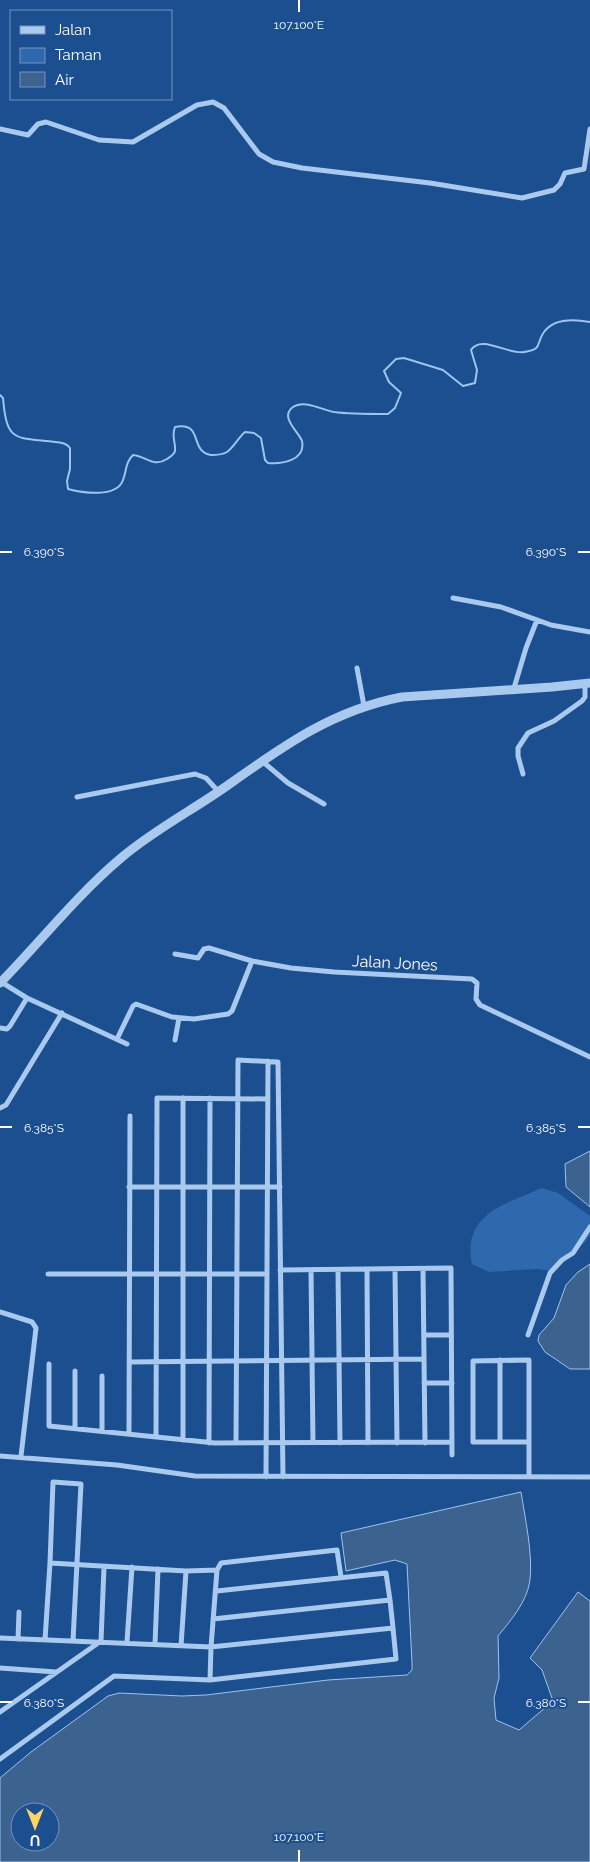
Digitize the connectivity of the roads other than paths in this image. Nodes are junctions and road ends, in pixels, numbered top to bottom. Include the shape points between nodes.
1 (0, 129) edge
2 (590, 129) edge
3 (584, 169) junction
4 (590, 171) edge
5 (453, 598) dead end
6 (537, 620) junction
7 (590, 632) edge
8 (357, 668) dead end
9 (587, 683) edge
10 (514, 688) junction
11 (364, 706) junction
12 (262, 760) junction
13 (523, 774) dead end
14 (218, 791) junction
15 (78, 797) dead end
16 (324, 804) dead end
17 (175, 954) dead end
18 (252, 960) junction
19 (1, 983) edge
20 (27, 998) junction
21 (62, 1013) junction
22 (179, 1018) junction
23 (0, 1028) edge
24 (117, 1039) junction
25 (175, 1040) dead end
26 (127, 1044) dead end
27 (590, 1057) edge
28 (268, 1061) junction
29 (183, 1098) junction
30 (210, 1098) junction
31 (238, 1098) junction
32 (268, 1099) junction
33 (0, 1108) edge
34 (130, 1116) dead end
35 (130, 1187) junction
36 (156, 1187) junction
37 (183, 1187) junction
38 (210, 1187) junction
39 (238, 1187) junction
40 (268, 1187) junction
41 (280, 1187) junction
42 (590, 1227) edge
43 (367, 1269) junction
44 (395, 1269) junction
45 (423, 1269) junction
46 (280, 1270) junction
47 (310, 1270) junction
48 (338, 1270) junction
49 (48, 1274) dead end
50 (129, 1274) junction
51 (156, 1274) junction
52 (183, 1274) junction
53 (210, 1274) junction
54 (237, 1274) junction
55 (267, 1274) junction
56 (0, 1312) edge
57 (424, 1335) junction
58 (451, 1335) junction
59 (528, 1335) dead end
60 (367, 1359) junction
61 (396, 1359) junction
62 (424, 1359) junction
63 (266, 1360) junction
64 (282, 1360) junction
65 (312, 1360) junction
66 (339, 1360) junction
67 (500, 1360) junction
68 (209, 1361) junction
69 (237, 1361) junction
70 (129, 1362) junction
71 (156, 1362) junction
72 (183, 1362) junction
73 (49, 1364) dead end
74 (75, 1371) dead end
75 (102, 1376) dead end
76 (424, 1383) junction
77 (452, 1383) junction
78 (75, 1428) junction
79 (102, 1431) junction
80 (129, 1434) junction
81 (156, 1437) junction
82 (183, 1440) junction
83 (452, 1442) junction
84 (500, 1442) junction
85 (529, 1442) junction
86 (209, 1443) junction
87 (236, 1443) junction
88 (266, 1443) junction
89 (282, 1443) junction
90 (313, 1443) junction
91 (340, 1443) junction
92 (368, 1443) junction
93 (397, 1443) junction
94 (425, 1443) junction
95 (452, 1455) dead end
96 (0, 1456) edge
97 (21, 1456) junction
98 (266, 1477) junction
99 (283, 1477) junction
100 (529, 1477) junction
101 (590, 1477) edge
102 (50, 1563) junction
103 (77, 1564) junction
104 (104, 1567) junction
105 (132, 1567) junction
106 (158, 1569) junction
107 (217, 1570) junction
108 (186, 1571) junction
109 (341, 1577) junction
110 (217, 1591) junction
111 (390, 1600) junction
112 (20, 1612) dead end
113 (213, 1619) junction
114 (393, 1628) junction
115 (0, 1638) edge
116 (18, 1639) junction
117 (45, 1640) junction
118 (73, 1641) junction
119 (101, 1641) junction
120 (127, 1642) junction
121 (155, 1644) junction
122 (181, 1646) junction
123 (211, 1646) junction
124 (0, 1668) edge
125 (56, 1672) junction
126 (0, 1675) edge
127 (210, 1680) junction
128 (0, 1712) edge
129 (0, 1759) edge

1 - 3 street via 28,135 38,124 46,122 99,140 133,142 197,105 213,102 224,108 250,145 263,157 322,172 430,183 522,198 554,190 566,173
2 - 3 street
3 - 4 street
5 - 6 street via 501,607
6 - 7 street
6 - 10 street
8 - 11 street
9 - 10 street
9 - 13 street via 582,701 549,724 530,731 518,748
10 - 11 street via 402,697
11 - 12 street via 314,727
12 - 14 street
12 - 16 street via 288,783
14 - 15 street via 206,778 195,774
14 - 19 street via 111,866
17 - 18 street, Jalan Jones via 198,958 204,949 209,948
18 - 22 street via 232,1011 194,1019
18 - 27 street, Jalan Jones via 334,972 472,979 477,983 476,999 480,1005
19 - 20 street
20 - 21 street
20 - 23 street via 10,1026
21 - 24 street
21 - 33 street via 6,1105
22 - 24 street via 136,1004
22 - 25 street
24 - 26 street
28 - 31 street via 238,1060
28 - 32 street
28 - 41 street via 278,1062
29 - 30 street
29 - 36 street via 157,1098
29 - 37 street
30 - 31 street
30 - 38 street
31 - 32 street
31 - 39 street
32 - 40 street
34 - 35 street
35 - 36 street
35 - 50 street
36 - 37 street
36 - 51 street
37 - 38 street
37 - 52 street
38 - 39 street
38 - 53 street
39 - 40 street
39 - 54 street
40 - 41 street
40 - 55 street
41 - 46 street
42 - 59 street via 573,1253 550,1273
43 - 44 street
43 - 48 street
43 - 60 street
44 - 45 street
44 - 61 street
45 - 57 street
45 - 58 street via 451,1268
46 - 47 street
46 - 64 street
47 - 48 street
47 - 65 street
48 - 66 street
49 - 50 street
50 - 51 street
50 - 70 street
51 - 52 street
51 - 71 street
52 - 53 street
52 - 72 street
53 - 54 street
53 - 68 street
54 - 55 street
54 - 69 street
55 - 63 street
56 - 97 street via 32,1322 36,1328
57 - 58 street
57 - 62 street
58 - 77 street
60 - 61 street
60 - 66 street
60 - 92 street
61 - 62 street
61 - 93 street
62 - 76 street
63 - 64 street
63 - 69 street
63 - 88 street
64 - 65 street
64 - 89 street
65 - 66 street
65 - 90 street
66 - 91 street
67 - 84 street
67 - 84 street via 473,1361 473,1442
67 - 85 street via 529,1360
68 - 69 street
68 - 72 street
68 - 86 street
69 - 87 street
70 - 71 street
70 - 80 street
71 - 72 street
71 - 81 street
72 - 82 street
73 - 78 street via 49,1426
74 - 78 street
75 - 79 street
76 - 77 street
76 - 94 street
77 - 83 street
78 - 79 street
79 - 80 street
80 - 81 street
81 - 82 street
82 - 86 street
83 - 94 street
83 - 95 street
84 - 85 street
85 - 100 street
86 - 87 street
87 - 88 street
88 - 89 street
88 - 98 street
89 - 90 street
89 - 99 street
90 - 91 street
91 - 92 street
92 - 93 street
93 - 94 street
96 - 97 street
97 - 98 street via 195,1476
98 - 99 street
99 - 100 street
100 - 101 street
102 - 103 street
102 - 103 street via 53,1482 81,1484
102 - 117 street
103 - 104 street
103 - 118 street
104 - 105 street
104 - 119 street
105 - 106 street
105 - 120 street
106 - 108 street
106 - 121 street
107 - 108 street
107 - 109 street via 221,1563 338,1550
107 - 110 street
108 - 122 street
109 - 110 street
109 - 111 street via 386,1572
110 - 113 street
111 - 113 street
111 - 114 street
112 - 116 street
113 - 123 street
114 - 123 street
114 - 127 street via 396,1659
115 - 116 street
116 - 117 street
117 - 118 street
118 - 119 street
119 - 120 street
119 - 125 street
120 - 121 street
121 - 122 street
122 - 123 street
123 - 127 street
124 - 125 street
124 - 126 street
125 - 128 street
127 - 129 street via 114,1676

